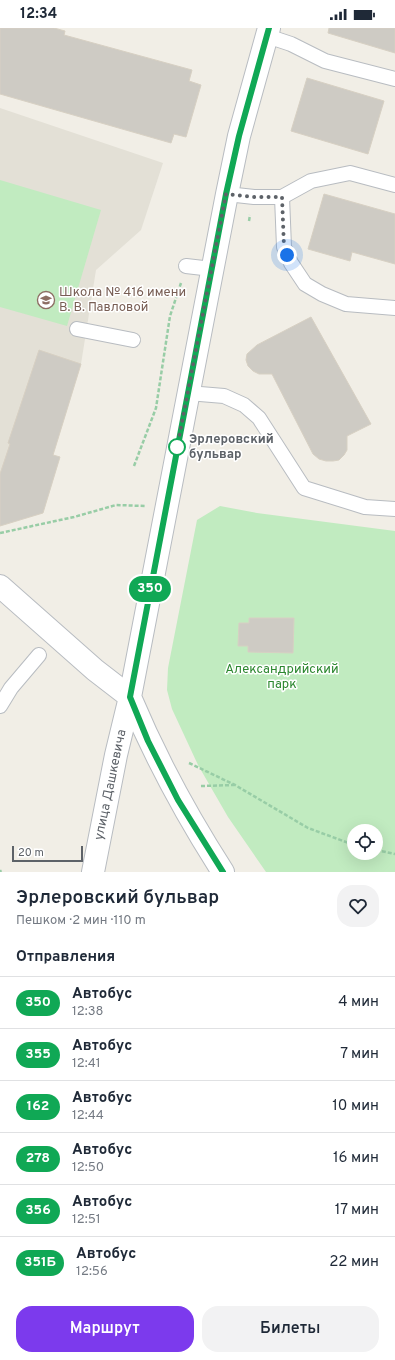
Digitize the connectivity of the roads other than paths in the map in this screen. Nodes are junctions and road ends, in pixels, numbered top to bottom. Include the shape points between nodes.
1 (268, 32) edge
2 (395, 79) edge
3 (395, 185) edge
4 (226, 194) junction
5 (282, 197) junction
6 (186, 266) road end
7 (212, 269) junction
8 (395, 308) edge
9 (77, 329) dead end
10 (133, 340) dead end
11 (188, 393) junction
12 (395, 509) edge
13 (0, 586) edge
14 (39, 655) dead end
15 (130, 697) junction
16 (0, 706) edge
17 (93, 872) edge
18 (223, 872) edge

1 - 2 lane via 325,61
1 - 4 street, улица Дашкевича
3 - 5 lane via 350,173 311,181
4 - 5 lane
4 - 7 street, улица Дашкевича
5 - 8 lane via 284,247 290,263 305,284 346,304
6 - 7 lane
7 - 11 street, улица Дашкевича
9 - 10 lane
11 - 12 lane via 224,396 244,405 259,418 304,488 365,507
11 - 15 street, улица Дашкевича
13 - 15 street via 95,670
14 - 16 lane via 11,688
15 - 17 street, улица Дашкевича
15 - 18 street via 148,741 178,800

